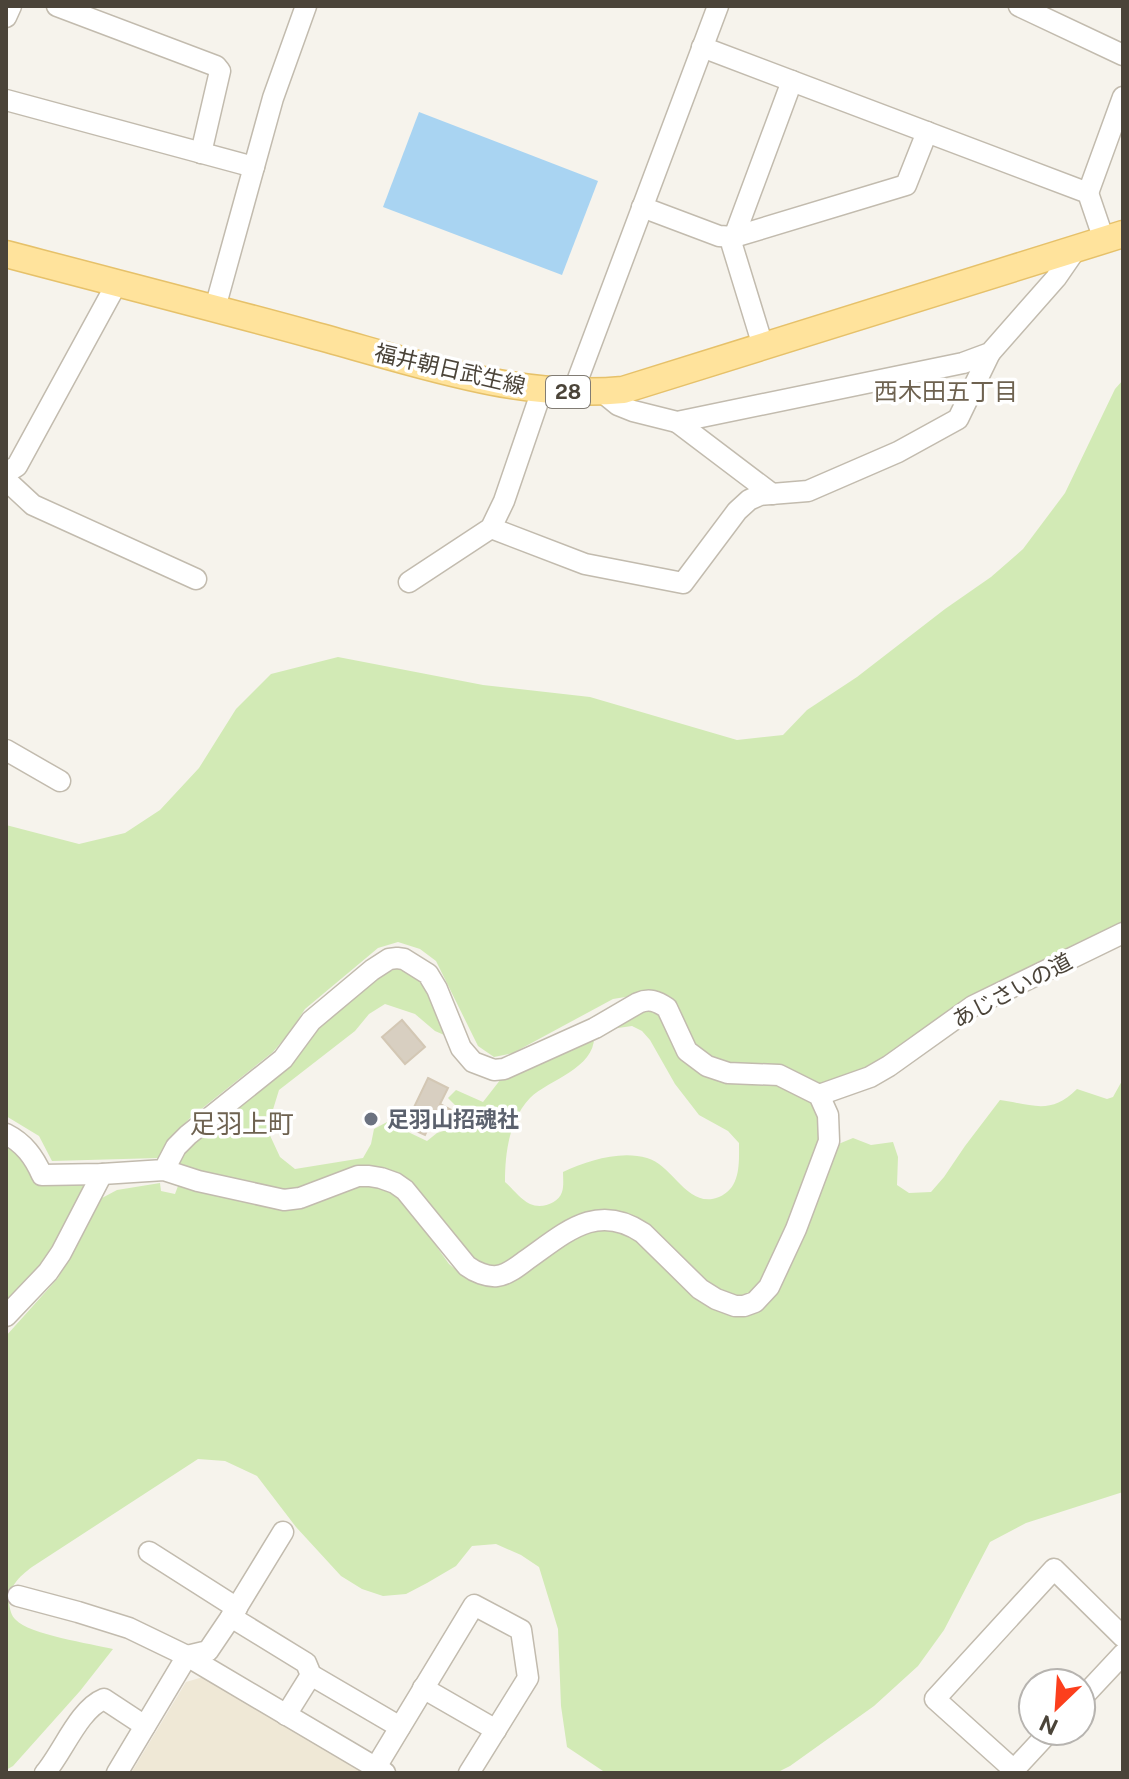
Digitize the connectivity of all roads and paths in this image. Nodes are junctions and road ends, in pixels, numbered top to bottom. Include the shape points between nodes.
1 (11, 6) edge
2 (57, 6) edge
3 (306, 6) edge
4 (718, 6) edge
5 (1019, 6) edge
6 (6, 17) edge
7 (702, 47) junction
8 (1123, 55) edge
9 (792, 81) junction
10 (1123, 97) edge
11 (6, 100) edge
12 (927, 132) junction
13 (201, 153) junction
14 (254, 167) junction
15 (1088, 193) junction
16 (642, 207) junction
17 (734, 237) junction
18 (1114, 237) edge
19 (1076, 249) junction
20 (6, 254) edge
21 (117, 283) junction
22 (215, 308) junction
23 (763, 346) junction
24 (990, 353) junction
25 (542, 390) junction
26 (573, 392) junction
27 (602, 392) junction
28 (677, 422) junction
29 (6, 473) edge
30 (6, 480) edge
31 (772, 494) junction
32 (491, 528) junction
33 (196, 579) dead end
34 (409, 582) dead end
35 (6, 750) edge
36 (60, 781) dead end
37 (1123, 933) edge
38 (819, 1095) junction
39 (6, 1134) edge
40 (164, 1170) junction
41 (102, 1174) junction
42 (6, 1316) edge
43 (283, 1532) dead end
44 (149, 1552) dead end
45 (18, 1596) dead end
46 (234, 1612) junction
47 (1123, 1637) edge
48 (1123, 1654) edge
49 (187, 1656) junction
50 (311, 1675) junction
51 (1097, 1682) edge
52 (423, 1688) junction
53 (286, 1715) junction
54 (145, 1726) junction
55 (400, 1727) junction
56 (496, 1730) junction
57 (1035, 1747) edge
58 (379, 1771) edge
59 (1012, 1772) edge
60 (45, 1773) edge
61 (117, 1773) edge
62 (469, 1773) edge

1 - 6 street
2 - 13 street via 216,66 220,71
3 - 14 street
4 - 7 street
5 - 8 street
7 - 9 street
7 - 16 street
9 - 12 street
9 - 17 street
10 - 15 street
11 - 13 street
12 - 15 street
12 - 17 street via 906,185
13 - 14 street
14 - 22 street
15 - 18 street
16 - 17 street
16 - 26 street
17 - 23 street
18 - 19 main road, 福井朝日武生線 / 28
19 - 23 main road, 福井朝日武生線 / 28
19 - 24 street
20 - 21 main road, 福井朝日武生線 / 28
21 - 22 main road, 福井朝日武生線 / 28
21 - 29 street via 17,466
22 - 25 main road, 福井朝日武生線 / 28 via 457,374
23 - 27 main road, 福井朝日武生線 / 28
24 - 28 street
24 - 31 street via 958,419 808,491
25 - 26 main road, 福井朝日武生線 / 28
25 - 32 street
26 - 27 main road, 福井朝日武生線 / 28
27 - 28 street via 633,411
28 - 31 street
30 - 33 street via 33,505
31 - 32 street via 749,500 737,511 683,583 585,564
32 - 34 street
35 - 36 street
37 - 38 street, あじさいの道 via 973,1006 870,1077
38 - 40 street via 779,1075 728,1073 707,1066 687,1051 667,1008 653,1000 504,1069 487,1068 461,1048 428,974 397,958 372,970 311,1021 283,1059 176,1147
38 - 40 street via 830,1132 811,1192 769,1287 744,1306 727,1304 700,1289 643,1233 613,1220 575,1226 497,1276 467,1266 405,1190 381,1178 358,1176 284,1200
39 - 41 street via 35,1159 42,1175
40 - 41 street
41 - 42 street via 48,1272
43 - 46 street
44 - 46 street
45 - 49 street via 129,1628
46 - 49 street via 208,1651
46 - 50 street via 306,1663
47 - 59 street via 1054,1569 935,1699
48 - 51 street
49 - 53 street
49 - 54 street
50 - 53 street
50 - 55 street
52 - 55 street
52 - 56 street
52 - 56 street via 474,1605 521,1630 528,1678
53 - 58 street
54 - 60 street via 104,1699 97,1702
54 - 61 street
55 - 58 street
56 - 62 street
57 - 59 street

